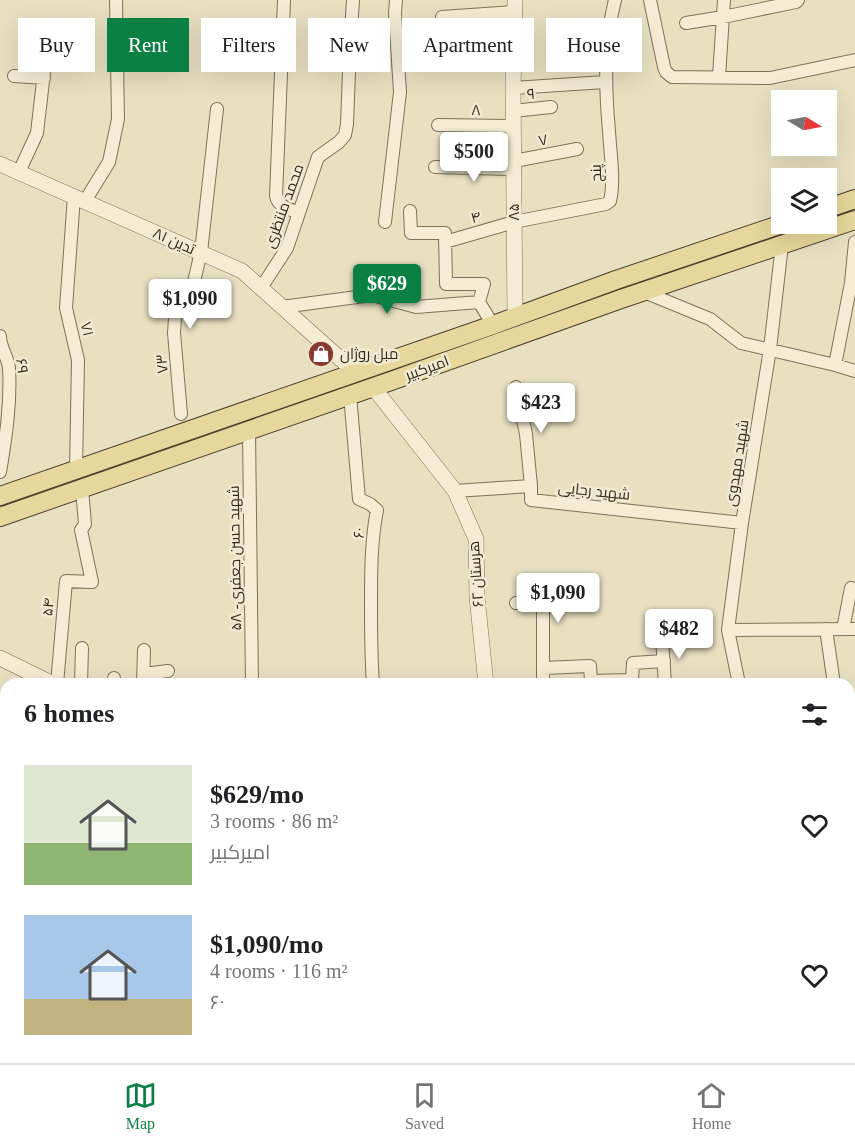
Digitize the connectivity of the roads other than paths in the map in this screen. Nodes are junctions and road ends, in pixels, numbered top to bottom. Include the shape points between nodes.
1 (116, 0) edge
2 (284, 0) edge
3 (353, 0) edge
4 (396, 0) edge
5 (615, 0) edge
6 (650, 0) edge
7 (724, 0) edge
8 (798, 0) edge
9 (514, 6) edge
10 (442, 16) dead end
11 (723, 17) junction
12 (686, 22) dead end
13 (855, 60) edge
14 (45, 72) edge
15 (514, 72) edge
16 (14, 76) dead end
17 (719, 77) junction
18 (44, 78) junction
19 (605, 82) junction
20 (513, 88) junction
21 (551, 107) dead end
22 (217, 109) dead end
23 (514, 118) junction
24 (438, 125) dead end
25 (577, 149) dead end
26 (0, 164) edge
27 (514, 165) junction
28 (435, 167) dead end
29 (19, 172) junction
30 (79, 199) junction
31 (855, 199) edge
32 (837, 205) edge
33 (410, 211) dead end
34 (299, 213) junction
35 (855, 220) edge
36 (385, 222) dead end
37 (514, 222) junction
38 (771, 228) edge
39 (445, 242) junction
40 (855, 242) edge
41 (782, 245) junction
42 (201, 252) junction
43 (616, 280) junction
44 (853, 283) edge
45 (261, 288) junction
46 (592, 288) junction
47 (644, 292) junction
48 (621, 299) junction
49 (479, 302) junction
50 (282, 307) junction
51 (598, 307) junction
52 (515, 317) junction
53 (493, 325) junction
54 (0, 336) edge
55 (770, 349) junction
56 (835, 365) junction
57 (855, 371) edge
58 (356, 372) junction
59 (373, 387) junction
60 (516, 387) dead end
61 (350, 395) junction
62 (181, 414) dead end
63 (249, 431) junction
64 (76, 469) junction
65 (0, 472) edge
66 (531, 486) junction
67 (82, 489) junction
68 (455, 491) junction
69 (0, 496) edge
70 (0, 517) edge
71 (742, 523) junction
72 (855, 589) edge
73 (587, 593) dead end
74 (543, 602) junction
75 (516, 603) dead end
76 (826, 629) junction
77 (849, 629) edge
78 (728, 630) junction
79 (662, 638) dead end
80 (82, 648) dead end
81 (144, 650) dead end
82 (0, 658) edge
83 (664, 661) junction
84 (543, 668) junction
85 (168, 671) dead end
86 (42, 678) edge
87 (56, 678) edge
88 (81, 678) edge
89 (144, 678) edge
90 (147, 678) edge
91 (252, 678) edge
92 (373, 678) edge
93 (485, 678) edge
94 (543, 678) edge
95 (591, 678) edge
96 (632, 678) edge
97 (665, 678) edge
98 (738, 678) edge
99 (833, 678) edge

1 - 30 street, ۷۱ via 118,119 109,162
2 - 34 street via 276,196 281,205
3 - 34 street, محمد منتظری via 345,135 318,157
4 - 36 street via 400,92
5 - 19 street
6 - 17 street via 666,72 672,77
7 - 11 street
8 - 11 street
9 - 10 street
11 - 12 street
11 - 17 street
13 - 17 street via 770,78
14 - 18 street
15 - 20 street, ۸۵
16 - 18 street
18 - 29 street via 37,133
19 - 20 street
19 - 37 street, پنج via 610,201
20 - 23 street, ۸۵
21 - 23 street, ۹
22 - 42 street
23 - 24 street, ۸
23 - 27 street, ۸۵
25 - 27 street, ۷
26 - 29 street, تدین ۸۱
27 - 28 street, ۷
27 - 37 street, ۸۵
29 - 30 street, تدین ۸۱
30 - 42 street, تدین ۸۱
30 - 64 street, ۷۱ via 66,308 78,360
31 - 32 main road
33 - 39 street via 411,233 445,233
34 - 45 street, محمد منتظری via 287,249
35 - 41 main road, امیرکبیر
37 - 39 street, ۴
37 - 52 street, ۸۵
38 - 43 main road, امیرکبیر
39 - 49 street via 446,284 484,284
40 - 44 street
41 - 47 main road, امیرکبیر
41 - 55 street, شهید مهدوی
42 - 45 street, تدین ۸۱ via 242,271
42 - 62 street, ۷۳ via 189,303 176,304 174,333
43 - 46 main road, امیرکبیر
43 - 48 main road
44 - 56 street
45 - 50 street, تدین ۸۱
46 - 51 main road
46 - 52 main road, امیرکبیر
47 - 48 main road, امیرکبیر
47 - 55 street via 710,318 741,343
48 - 51 main road, امیرکبیر
49 - 50 street via 416,307 372,295
49 - 53 street
50 - 58 street, تدین ۸۱
51 - 59 main road, امیرکبیر
52 - 53 main road, امیرکبیر
53 - 58 main road, امیرکبیر
54 - 65 street, ۶۹ via 9,364 10,387
55 - 56 street
55 - 71 street, شهید مهدوی
56 - 57 street
58 - 64 main road, امیرکبیر
59 - 61 main road, امیرکبیر
59 - 68 street, هرستان ۶۲
60 - 66 street
61 - 63 main road, امیرکبیر
61 - 92 street, ۶۰ via 359,499 377,510 371,570
63 - 67 main road, امیرکبیر
63 - 91 street, شهید حسن جعفری- ۵۸
64 - 69 main road, امیرکبیر
66 - 68 street
66 - 71 street, شهید رجایی via 531,500
67 - 70 main road, امیرکبیر
67 - 87 street, ۵۴ via 85,524 81,530 92,582 66,581
68 - 93 street, هرستان ۶۲ via 476,539
71 - 78 street, شهید مهدوی
72 - 77 street via 851,588
73 - 74 street via 543,597
74 - 75 street
74 - 84 street
76 - 77 street
76 - 78 street
76 - 99 street
78 - 98 street, شهید مهدوی
79 - 83 street
80 - 88 street
81 - 89 street
82 - 86 street
83 - 96 street via 633,663
83 - 97 street
84 - 94 street
84 - 95 street via 590,666
85 - 90 street

